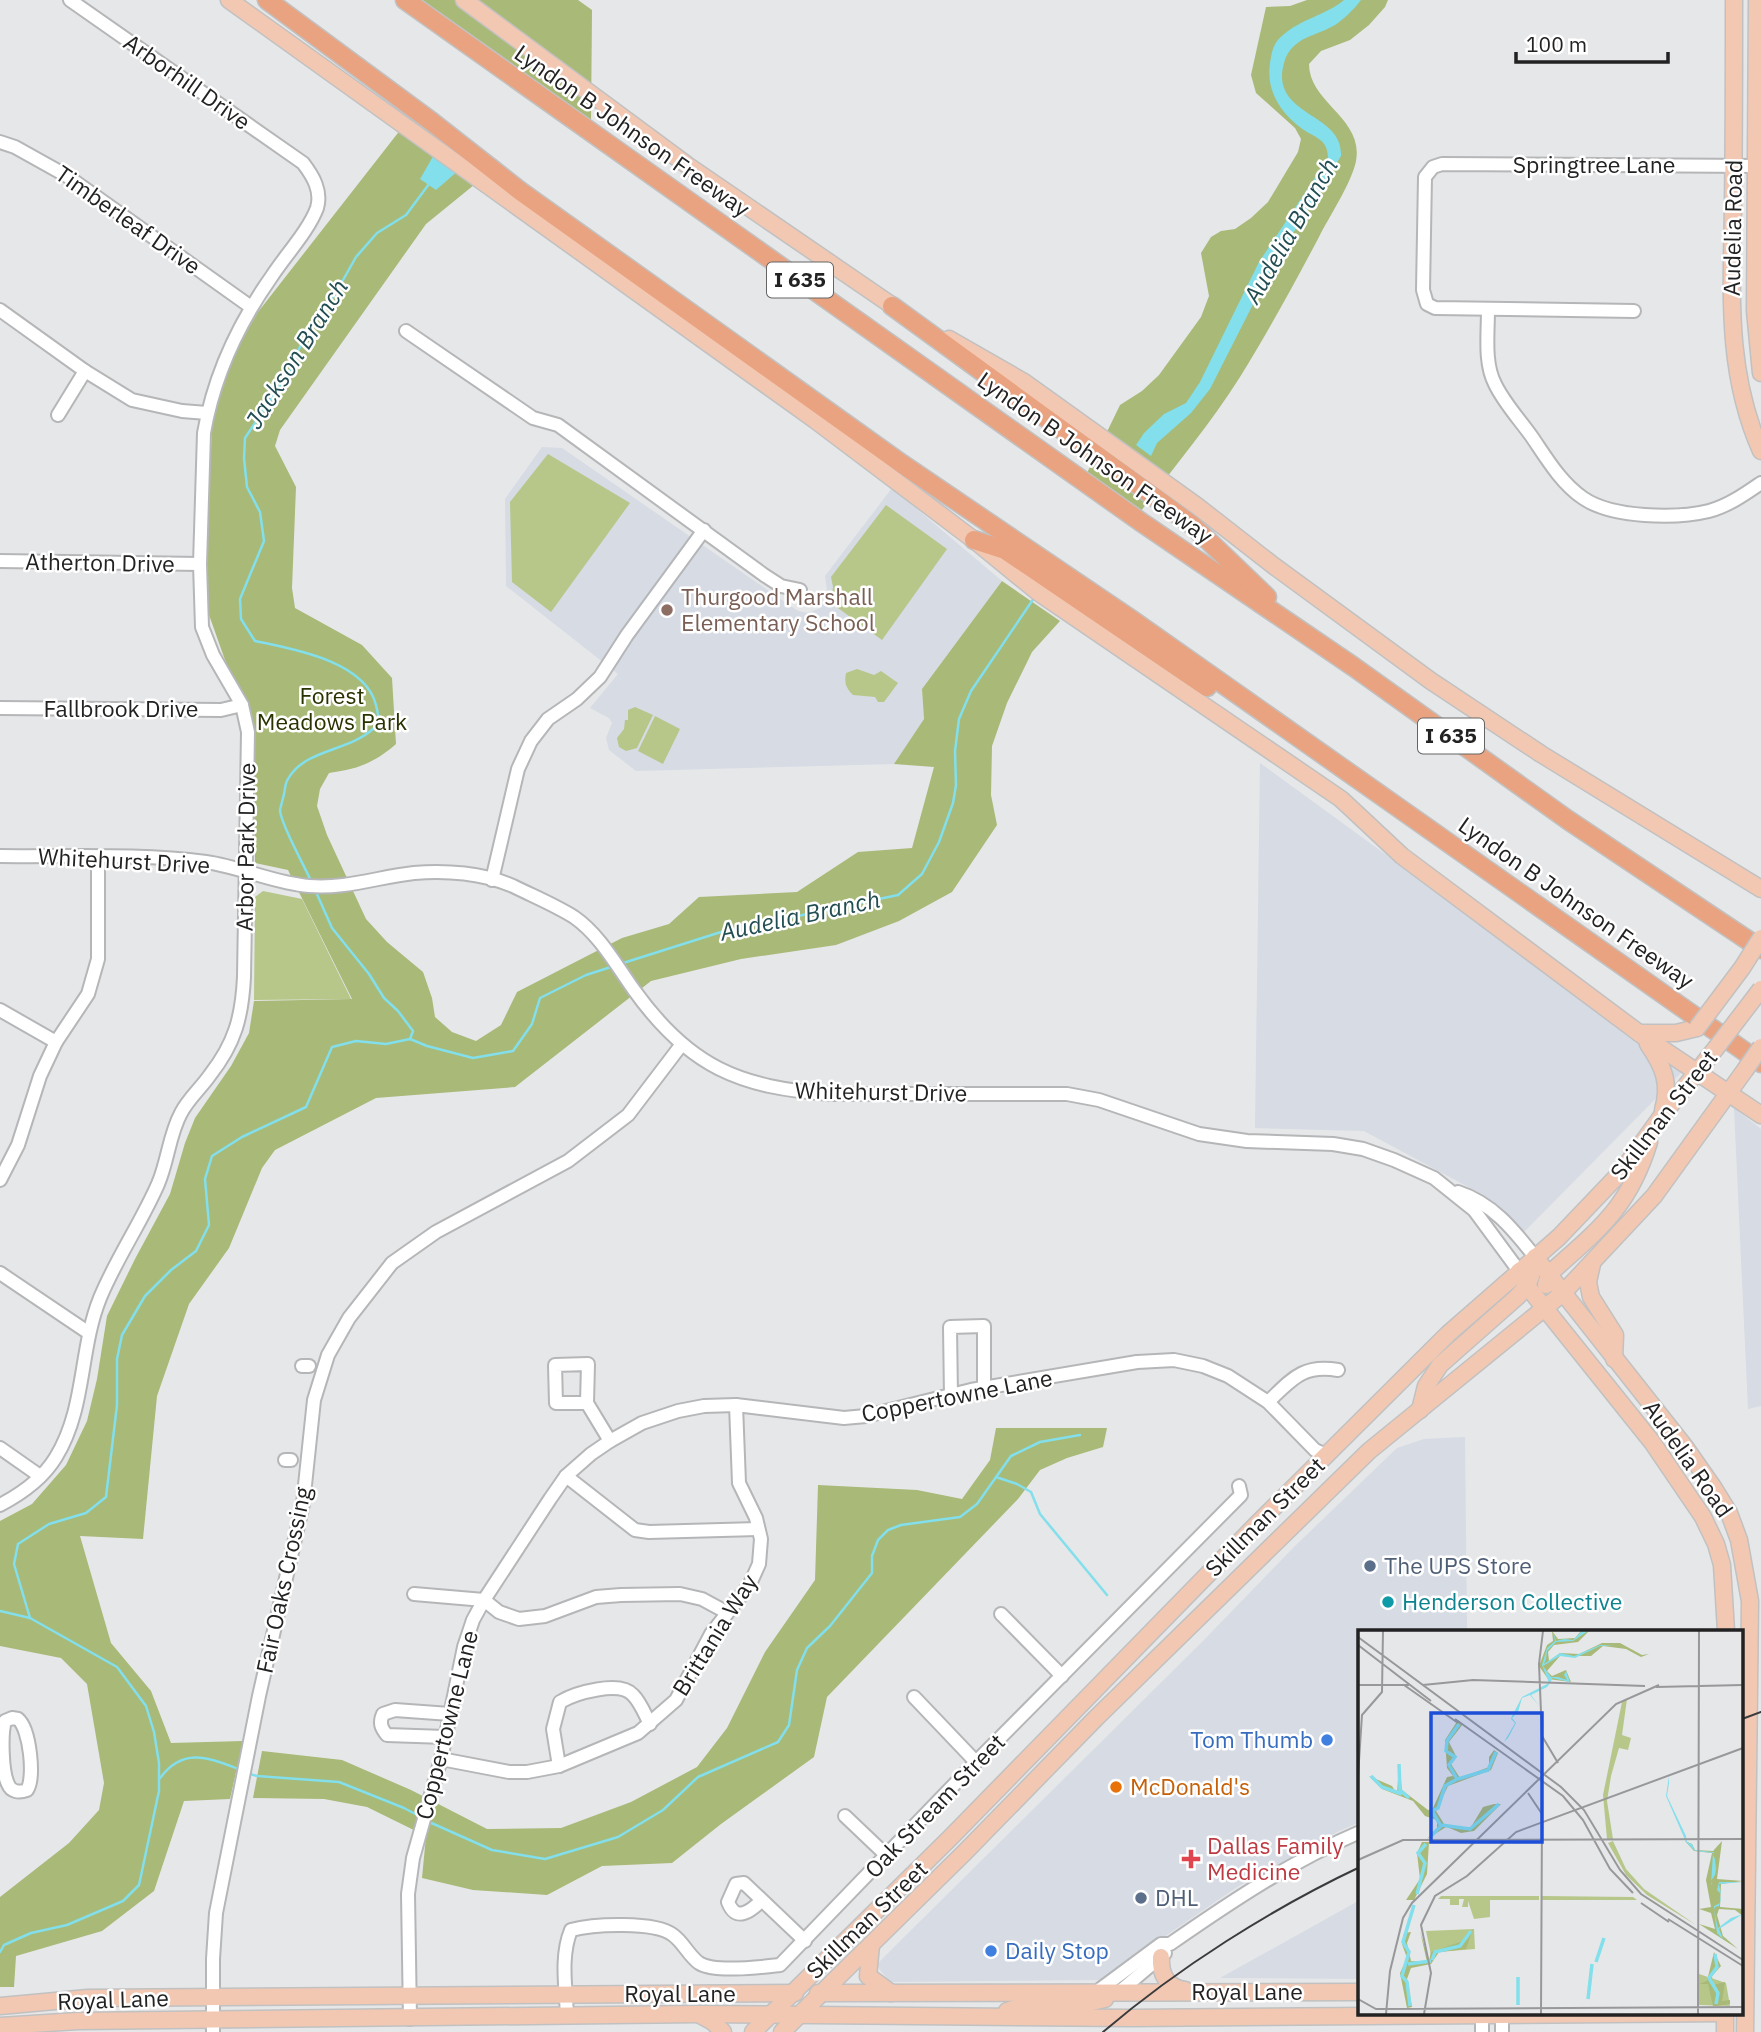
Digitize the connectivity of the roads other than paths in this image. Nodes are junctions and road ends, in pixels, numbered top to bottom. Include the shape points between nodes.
1 (70, 0) edge
2 (229, 0) edge
3 (267, 0) edge
4 (405, 0) edge
5 (464, 0) edge
6 (1734, 0) edge
7 (1758, 0) edge
8 (0, 142) edge
9 (303, 163) joint
10 (1734, 165) junction
11 (1756, 166) junction
12 (1732, 290) junction
13 (892, 306) junction
14 (251, 307) junction
15 (0, 310) edge
16 (1488, 310) junction
17 (1634, 311) dead end
18 (1756, 326) junction
19 (406, 331) dead end
20 (85, 371) junction
21 (1761, 373) edge
22 (207, 413) junction
23 (58, 415) dead end
24 (1761, 451) edge
25 (1761, 483) edge
26 (704, 530) junction
27 (974, 540) junction
28 (0, 562) edge
29 (200, 564) junction
30 (800, 590) dead end
31 (1308, 635) junction
32 (1240, 697) junction
33 (242, 705) junction
34 (0, 708) edge
35 (0, 856) edge
36 (99, 857) junction
37 (244, 872) junction
38 (492, 880) junction
39 (1760, 887) edge
40 (1761, 937) edge
41 (1761, 949) edge
42 (1761, 989) edge
43 (0, 1010) edge
44 (1641, 1034) junction
45 (56, 1042) junction
46 (682, 1044) junction
47 (1761, 1047) edge
48 (1753, 1066) edge
49 (1697, 1073) junction
50 (1728, 1094) junction
51 (1761, 1115) edge
52 (1661, 1117) junction
53 (1652, 1132) junction
54 (0, 1180) edge
55 (1451, 1190) junction
56 (1535, 1256) junction
57 (1591, 1264) junction
58 (0, 1273) edge
59 (1549, 1275) junction
60 (1523, 1279) junction
61 (1563, 1293) junction
62 (1545, 1308) junction
63 (89, 1334) junction
64 (1615, 1359) junction
65 (1338, 1370) dead end
66 (984, 1388) junction
67 (951, 1396) junction
68 (587, 1402) dead end
69 (1268, 1402) junction
70 (736, 1405) junction
71 (1420, 1410) junction
72 (610, 1441) junction
73 (0, 1448) edge
74 (1326, 1455) junction
75 (40, 1476) junction
76 (566, 1476) junction
77 (1239, 1486) dead end
78 (0, 1505) edge
79 (758, 1529) junction
80 (414, 1594) dead end
81 (484, 1600) junction
82 (726, 1612) junction
83 (1000, 1614) dead end
84 (1726, 1630) edge
85 (1062, 1676) junction
86 (1745, 1688) edge
87 (914, 1697) dead end
88 (450, 1714) junction
89 (650, 1724) junction
90 (445, 1737) junction
91 (441, 1759) junction
92 (976, 1762) junction
93 (559, 1766) junction
94 (3, 1768) edge
95 (1745, 1778) edge
96 (845, 1815) dead end
97 (1358, 1833) edge
98 (886, 1855) junction
99 (762, 1900) junction
100 (805, 1941) junction
101 (871, 1945) junction
102 (1165, 1950) junction
103 (1212, 1992) junction
104 (1358, 1992) edge
105 (1750, 1992) edge
106 (792, 1993) junction
107 (822, 1993) junction
108 (891, 1993) junction
109 (1095, 1993) junction
110 (1118, 1993) junction
111 (408, 1995) junction
112 (566, 1995) junction
113 (214, 1997) junction
114 (6, 2006) edge
115 (1753, 2013) edge
116 (697, 2014) junction
117 (1412, 2014) edge
118 (1482, 2014) edge
119 (1502, 2014) edge
120 (1726, 2014) edge
121 (771, 2015) junction
122 (798, 2015) junction
123 (567, 2016) junction
124 (991, 2016) junction
125 (410, 2019) junction
126 (3, 2025) edge
127 (213, 2026) edge
128 (723, 2032) edge
129 (753, 2032) edge
130 (782, 2032) edge
131 (1482, 2032) edge
132 (1502, 2032) edge
133 (1725, 2032) edge
134 (1745, 2032) edge

1 - 9 street, Arborhill Drive
2 - 27 main road via 816,419
3 - 32 highway, Lyndon B Johnson Freeway via 588,239 902,464
4 - 31 highway, Lyndon B Johnson Freeway / I 635
5 - 13 main road via 687,165
6 - 10 main road, Audelia Road
7 - 11 main road, Audelia Road
8 - 14 street, Timberleaf Drive via 67,176
9 - 14 street, Arbor Park Drive via 316,183 317,207
10 - 11 street, Springtree Lane
10 - 12 main road, Audelia Road
10 - 16 street, Springtree Lane via 1433,167 1425,177 1424,199 1423,290 1427,304
11 - 18 main road, Audelia Road
12 - 18 main road via 1749,324
12 - 24 main road, Audelia Road via 1738,379
13 - 31 highway via 1192,525
13 - 39 main road via 1024,382 1441,688
14 - 22 street, Arbor Park Drive via 224,359
15 - 20 street
16 - 17 street
16 - 25 street via 1488,354 1495,384 1555,472 1584,499 1616,512 1692,513 1711,511
18 - 21 main road, Audelia Road
19 - 26 street via 533,418 558,425
20 - 22 street via 132,400
20 - 23 street
22 - 29 street, Arbor Park Drive
26 - 30 street via 781,586
26 - 38 street via 600,677 548,719 531,741 518,769
27 - 32 highway via 1005,550 1211,690
27 - 44 main road via 1111,644 1341,799 1402,856
28 - 29 street, Atherton Drive
29 - 33 street, Arbor Park Drive via 202,627
31 - 41 highway, Lyndon B Johnson Freeway / I 635 via 1567,820
32 - 48 highway, Lyndon B Johnson Freeway
33 - 34 street, Fallbrook Drive via 221,710
33 - 37 street, Arbor Park Drive via 248,732
35 - 36 street, Whitehurst Drive
36 - 37 street, Whitehurst Drive via 173,859
36 - 45 street via 98,959 88,994
37 - 38 street, Whitehurst Drive via 311,886 352,886 414,873
37 - 63 street, Arbor Park Drive via 244,977 237,1028 226,1054 182,1111 161,1178 107,1282
38 - 46 street, Whitehurst Drive via 575,918 600,943 659,1023
40 - 44 main road, bridge via 1697,1028
42 - 49 main road, Skillman Street, bridge
43 - 45 street
44 - 49 main road
44 - 52 main road via 1665,1072 1667,1098
45 - 54 street via 18,1145
46 - 55 street, Whitehurst Drive via 721,1070 758,1085 831,1094 1068,1094 1224,1139 1363,1149 1413,1167
46 - 113 street, Fair Oaks Crossing via 628,1115 568,1161 414,1246 384,1271 349,1318 323,1367 314,1400 303,1504 216,1913
47 - 48 main road, Skillman Street, bridge
48 - 50 main road, Skillman Street
49 - 50 main road
49 - 52 main road, Skillman Street
50 - 51 main road
50 - 57 main road, Skillman Street via 1654,1196
52 - 53 main road, Skillman Street
53 - 56 main road, Skillman Street via 1622,1171
53 - 59 main road via 1634,1185 1611,1218
55 - 56 street, Whitehurst Drive via 1493,1209
55 - 60 street, Whitehurst Drive via 1474,1210
56 - 59 main road, Audelia Road
56 - 60 main road via 1534,1271
57 - 61 main road, Skillman Street
57 - 64 main road via 1591,1297 1615,1335
58 - 63 street
59 - 61 main road, Audelia Road
59 - 62 main road
60 - 62 main road, Audelia Road
60 - 71 main road via 1440,1365 1426,1386
60 - 74 main road, Skillman Street via 1448,1334
61 - 62 main road, Skillman Street
61 - 64 main road, Audelia Road
62 - 71 main road, Skillman Street
62 - 84 main road, Audelia Road via 1652,1442 1703,1517 1722,1565
63 - 75 street, Arbor Park Drive via 69,1432
64 - 86 main road, Audelia Road via 1685,1447 1729,1513 1750,1601
65 - 69 street via 1307,1370
66 - 67 street, Coppertowne Lane
66 - 67 street via 984,1326 950,1327
66 - 69 street, Coppertowne Lane via 1174,1360 1227,1376
67 - 70 street, Coppertowne Lane via 844,1418
68 - 72 street
69 - 74 street, Coppertowne Lane via 1315,1450
70 - 72 street, Coppertowne Lane via 678,1411 642,1423
70 - 79 street, Brittania Way via 738,1483
71 - 101 main road, Skillman Street via 1369,1451 1276,1541
72 - 76 street, Coppertowne Lane
73 - 75 street
74 - 106 main road, Skillman Street
75 - 78 street, Arbor Park Drive
76 - 79 street via 635,1530
76 - 81 street, Coppertowne Lane
77 - 85 street, Oak Stream Street via 1241,1495
79 - 82 street, Brittania Way via 759,1564 750,1584
80 - 81 street
81 - 82 street via 519,1619 545,1616 596,1597 621,1595 680,1594
81 - 88 street, Coppertowne Lane via 464,1647
82 - 89 street, Brittania Way via 676,1699
83 - 85 street
85 - 92 street, Oak Stream Street
86 - 95 main road, Audelia Road
87 - 92 street
88 - 90 street, Coppertowne Lane
88 - 90 street via 395,1710 380,1720 387,1735
89 - 93 street, Brittania Way via 618,1743
89 - 93 street via 626,1689 570,1696 560,1702 552,1729
90 - 91 street, Coppertowne Lane
91 - 93 street, Brittania Way via 509,1772
91 - 111 street, Coppertowne Lane via 412,1858
92 - 98 street, Oak Stream Street
94 - 94 street via 13,1790 27,1790 31,1778 26,1730 18,1719 5,1721 2,1730
95 - 105 main road, Audelia Road
96 - 98 street
97 - 102 street via 1287,1866
98 - 100 street, Oak Stream Street
99 - 99 street via 744,1883 736,1884 728,1902 731,1910 745,1914
99 - 100 street
100 - 112 street, Oak Stream Street via 780,1965 713,1967 700,1963 674,1935 659,1929 581,1927 571,1930 567,1940
101 - 107 main road, Skillman Street
101 - 108 main road via 868,1976
102 - 103 main road via 1162,1973 1174,1987
102 - 109 street via 1161,1944
102 - 110 street
103 - 104 main road, Royal Lane
103 - 110 main road, Royal Lane
105 - 115 main road, Audelia Road
106 - 107 main road, Royal Lane
106 - 112 main road, Royal Lane
106 - 121 main road, Skillman Street
107 - 108 main road, Royal Lane
107 - 122 main road, Skillman Street
108 - 109 main road, Royal Lane
109 - 110 main road, Royal Lane
110 - 124 main road via 1083,2004 1027,2005
111 - 112 main road, Royal Lane
111 - 113 main road, Royal Lane
111 - 125 street, Coppertowne Lane
112 - 123 street
113 - 114 main road, Royal Lane via 88,1998
113 - 127 street, Fair Oaks Crossing
115 - 134 main road, Audelia Road
116 - 121 main road, Royal Lane
116 - 123 main road, Royal Lane
116 - 128 main road
117 - 124 main road, Royal Lane
118 - 131 street
119 - 132 street
120 - 133 main road
121 - 122 main road, Royal Lane
121 - 129 main road, Skillman Street
122 - 124 main road, Royal Lane
122 - 130 main road, Skillman Street
123 - 125 main road, Royal Lane
125 - 127 main road, Royal Lane
126 - 127 main road, Royal Lane via 78,2021

